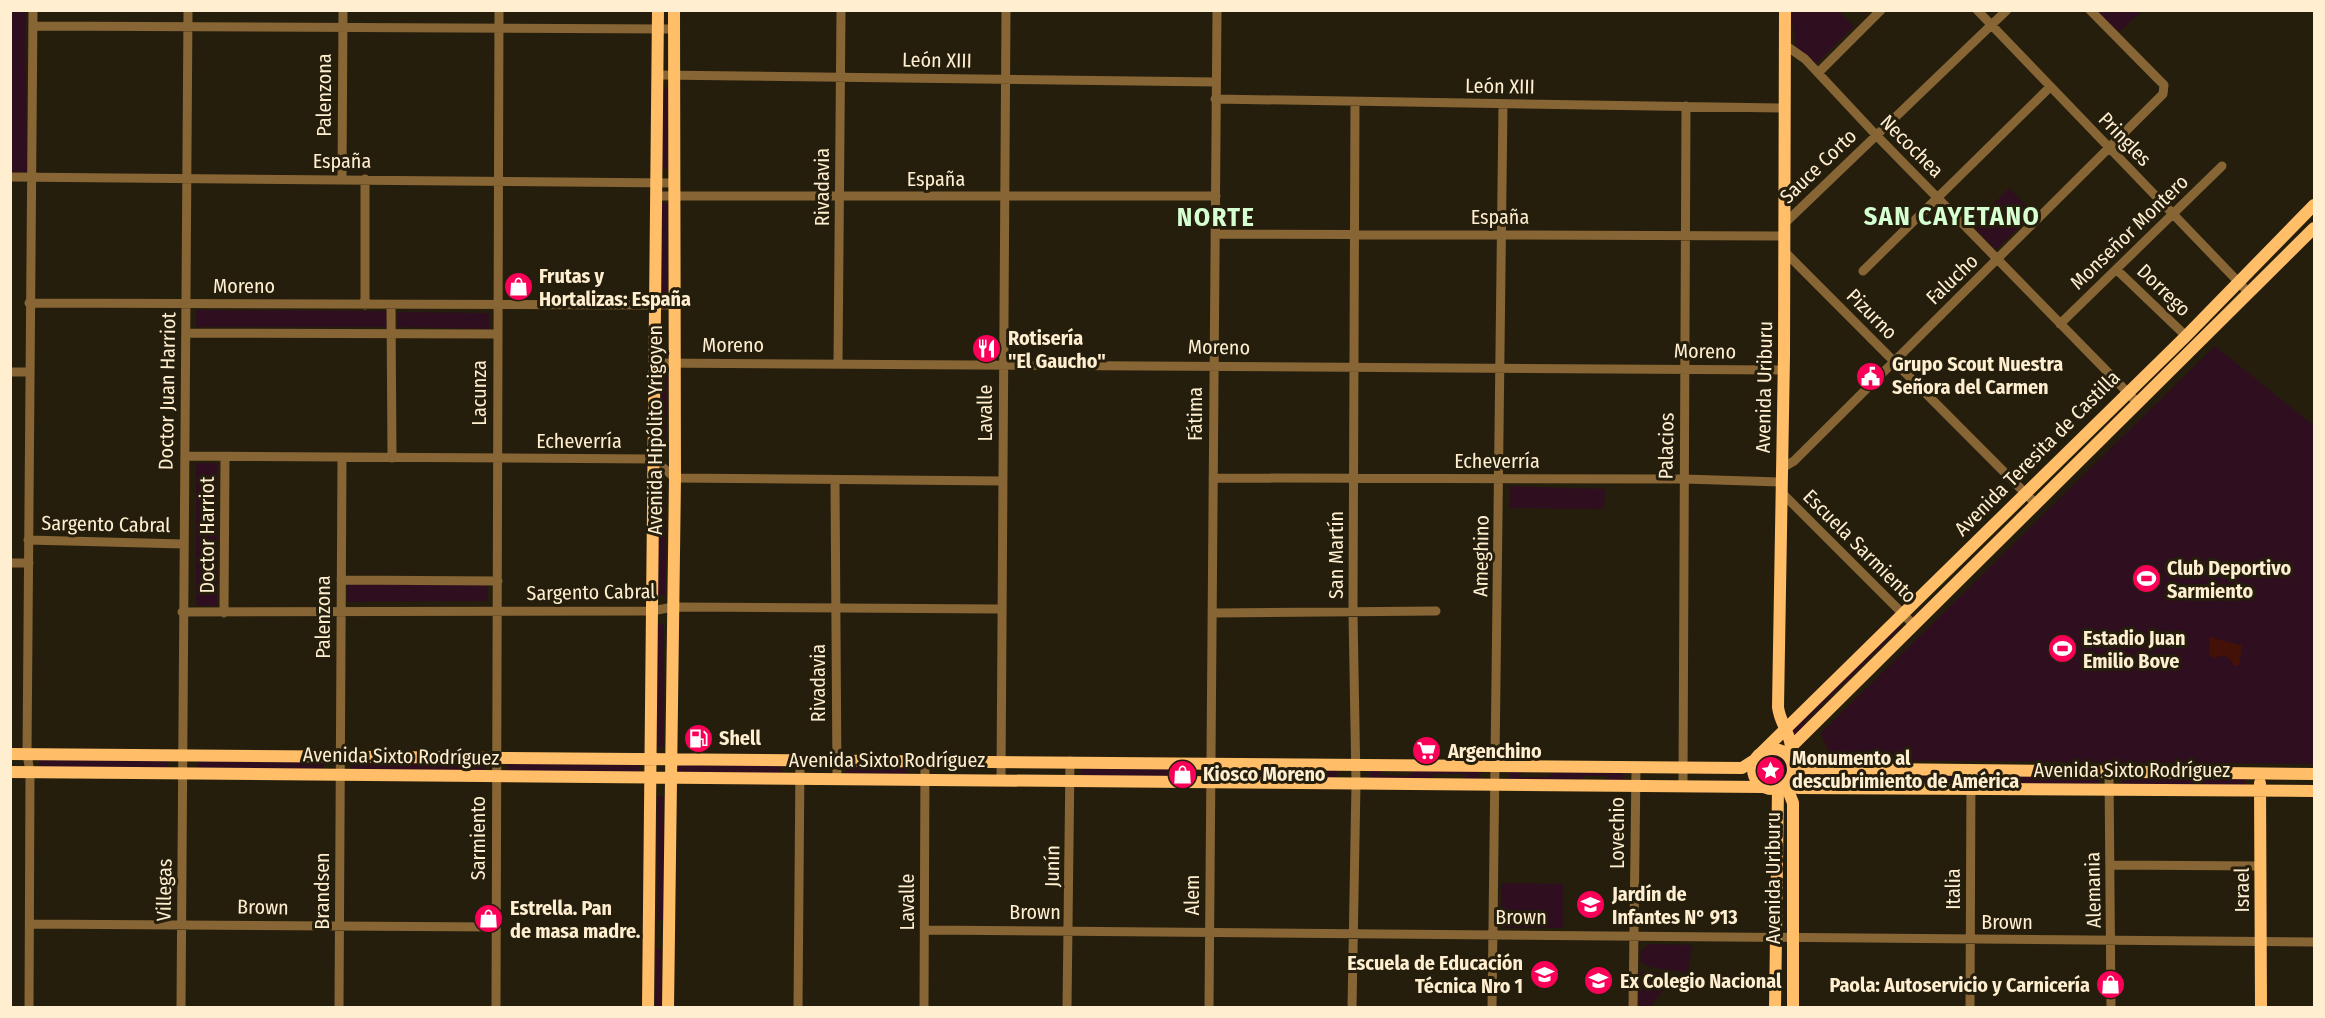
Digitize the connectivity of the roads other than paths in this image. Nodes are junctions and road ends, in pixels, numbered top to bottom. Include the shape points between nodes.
1 (33, 10) edge
2 (188, 10) edge
3 (343, 10) edge
4 (499, 10) edge
5 (658, 10) edge
6 (674, 10) edge
7 (841, 10) edge
8 (1006, 10) edge
9 (1217, 10) edge
10 (1785, 10) edge
11 (1881, 10) edge
12 (1977, 10) edge
13 (2007, 10) edge
14 (2090, 10) edge
15 (33, 26) junction
16 (188, 26) junction
17 (1992, 26) junction
18 (343, 27) junction
19 (499, 28) junction
20 (658, 28) junction
21 (674, 29) junction
22 (1785, 45) junction
23 (1818, 73) junction
24 (657, 75) junction
25 (673, 75) junction
26 (840, 77) junction
27 (1006, 80) junction
28 (1216, 82) junction
29 (2050, 87) junction
30 (1215, 99) junction
31 (1355, 102) junction
32 (1503, 104) junction
33 (1686, 106) junction
34 (1785, 108) junction
35 (1876, 135) junction
36 (2109, 149) junction
37 (2222, 166) dead end
38 (31, 176) junction
39 (10, 177) edge
40 (187, 177) junction
41 (342, 179) junction
42 (365, 179) junction
43 (498, 180) junction
44 (656, 182) junction
45 (674, 189) junction
46 (656, 196) junction
47 (840, 196) junction
48 (1216, 196) junction
49 (1005, 197) junction
50 (1938, 197) junction
51 (2314, 205) edge
52 (2173, 215) junction
53 (2314, 228) edge
54 (1784, 230) junction
55 (1215, 234) junction
56 (1355, 234) junction
57 (1502, 235) junction
58 (1685, 236) junction
59 (1785, 252) junction
60 (1997, 260) junction
61 (2117, 270) junction
62 (1863, 271) dead end
63 (2239, 282) junction
64 (2248, 292) junction
65 (29, 303) junction
66 (186, 304) junction
67 (391, 304) junction
68 (364, 305) junction
69 (498, 305) junction
70 (654, 305) junction
71 (674, 305) junction
72 (2060, 324) junction
73 (391, 332) junction
74 (186, 333) junction
75 (497, 334) junction
76 (2186, 336) junction
77 (1893, 361) junction
78 (675, 362) junction
79 (654, 363) junction
80 (838, 363) junction
81 (1003, 363) junction
82 (1213, 365) junction
83 (1354, 367) junction
84 (1500, 368) junction
85 (1685, 369) junction
86 (1784, 370) junction
87 (10, 372) edge
88 (29, 372) junction
89 (2126, 393) junction
90 (2138, 403) junction
91 (185, 456) junction
92 (225, 458) junction
93 (342, 458) junction
94 (392, 458) junction
95 (498, 459) junction
96 (653, 459) junction
97 (1782, 468) junction
98 (675, 478) junction
99 (1213, 478) junction
100 (1500, 478) junction
101 (1354, 479) junction
102 (1684, 479) junction
103 (835, 481) junction
104 (1002, 481) junction
105 (1782, 488) junction
106 (2025, 493) junction
107 (2035, 503) junction
108 (28, 540) junction
109 (184, 544) junction
110 (10, 562) edge
111 (28, 563) junction
112 (341, 580) junction
113 (498, 581) junction
114 (673, 607) junction
115 (837, 609) junction
116 (1000, 609) junction
117 (498, 611) junction
118 (652, 611) junction
119 (1436, 611) dead end
120 (182, 612) junction
121 (224, 613) junction
122 (341, 613) junction
123 (1212, 613) junction
124 (1353, 613) junction
125 (1903, 613) junction
126 (1913, 624) junction
127 (1785, 727) junction
128 (10, 754) edge
129 (27, 754) junction
130 (182, 754) junction
131 (340, 756) junction
132 (1757, 757) junction
133 (1792, 757) junction
134 (496, 758) junction
135 (670, 758) junction
136 (650, 759) junction
137 (800, 760) junction
138 (836, 760) junction
139 (925, 761) junction
140 (999, 761) junction
141 (1070, 761) junction
142 (1210, 762) junction
143 (1355, 763) junction
144 (1496, 766) junction
145 (1683, 767) junction
146 (1636, 768) junction
147 (1971, 771) junction
148 (10, 772) edge
149 (30, 772) junction
150 (2109, 772) junction
151 (183, 773) junction
152 (2259, 773) junction
153 (2314, 774) edge
154 (340, 775) junction
155 (496, 776) junction
156 (649, 777) junction
157 (670, 777) junction
158 (801, 778) junction
159 (837, 778) junction
160 (925, 779) junction
161 (1001, 780) junction
162 (1071, 781) junction
163 (1210, 782) junction
164 (1356, 783) junction
165 (1496, 785) junction
166 (1683, 785) junction
167 (1635, 786) junction
168 (1784, 786) junction
169 (1763, 787) junction
170 (1971, 788) junction
171 (2109, 789) junction
172 (2261, 790) junction
173 (2314, 791) edge
174 (2111, 865) junction
175 (2261, 866) junction
176 (30, 924) junction
177 (182, 924) junction
178 (339, 927) junction
179 (496, 927) junction
180 (925, 930) junction
181 (1069, 930) junction
182 (1209, 931) junction
183 (1353, 933) junction
184 (1492, 934) junction
185 (648, 935) junction
186 (669, 935) junction
187 (1634, 935) junction
188 (1793, 938) junction
189 (1776, 939) junction
190 (1970, 939) junction
191 (2111, 940) junction
192 (2262, 942) junction
193 (2314, 942) edge
194 (29, 1008) edge
195 (181, 1008) edge
196 (339, 1008) edge
197 (496, 1008) edge
198 (648, 1008) edge
199 (668, 1008) edge
200 (798, 1008) edge
201 (924, 1008) edge
202 (1067, 1008) edge
203 (1209, 1008) edge
204 (1352, 1008) edge
205 (1492, 1008) edge
206 (1633, 1008) edge
207 (1774, 1008) edge
208 (1793, 1008) edge
209 (1970, 1008) edge
210 (2111, 1008) edge
211 (2261, 1008) edge

1 - 15 street
2 - 16 street, Doctor Juan Harriot
3 - 18 street, Palenzona
4 - 19 street, Lacunza
5 - 20 main road, Avenida Hipólito Yrigoyen
6 - 21 main road, Avenida Hipólito Yrigoyen
7 - 26 street, Rivadavia
8 - 27 street, Lavalle
9 - 28 street, Fátima
10 - 22 main road, Avenida Uriburu
11 - 23 street
12 - 17 street, Pringles
13 - 17 street, Sauce Corto
14 - 36 street, Falucho via 2164,85 2163,94
15 - 16 street
15 - 38 street
16 - 18 street
16 - 40 street, Doctor Juan Harriot
17 - 29 street, Pringles
17 - 35 street, Sauce Corto
18 - 19 street
18 - 41 street, Palenzona
19 - 20 street
19 - 43 street, Lacunza
20 - 21 street
20 - 24 main road, Avenida Hipólito Yrigoyen
21 - 25 main road, Avenida Hipólito Yrigoyen
22 - 23 street, Necochea
22 - 34 main road, Avenida Uriburu
23 - 35 street, Necochea
24 - 25 street, León XIII
24 - 44 main road, Avenida Hipólito Yrigoyen
25 - 26 street, León XIII
25 - 45 main road, Avenida Hipólito Yrigoyen
26 - 27 street, León XIII
26 - 47 street, Rivadavia
27 - 28 street, León XIII
27 - 49 street, Lavalle
28 - 30 street, Fátima
29 - 36 street, Pringles
29 - 50 street
30 - 31 street, León XIII
30 - 48 street, Fátima
31 - 32 street, León XIII
31 - 56 street, San Martín
32 - 33 street, León XIII
32 - 57 street, Ameghino
33 - 34 street, León XIII
33 - 58 street, Palacios
34 - 54 main road, Avenida Uriburu
35 - 50 street, Necochea
35 - 54 street, Sauce Corto
36 - 52 street, Pringles
36 - 60 street, Falucho
37 - 52 street, Monseñor Montero
38 - 39 street, España
38 - 40 street, España
38 - 65 street
40 - 41 street, España
40 - 66 street, Doctor Juan Harriot
41 - 42 street, España
42 - 43 street, España
42 - 68 street
43 - 44 street, España
43 - 69 street, Lacunza
44 - 45 street, España
44 - 46 main road, Avenida Hipólito Yrigoyen
45 - 46 street, España
45 - 47 street, España
45 - 71 main road, Avenida Hipólito Yrigoyen
46 - 70 main road, Avenida Hipólito Yrigoyen
47 - 49 street, España
47 - 80 street, Rivadavia
48 - 49 street, España
48 - 55 street, Fátima
49 - 81 street, Lavalle
50 - 60 street, Necochea
50 - 62 street
51 - 63 main road, Avenida Teresita de Castilla
52 - 61 street, Monseñor Montero
52 - 63 street, Pringles
53 - 64 main road, Avenida Teresita de Castilla
54 - 58 street, España
54 - 59 main road, Avenida Uriburu
55 - 56 street, España
55 - 82 street, Fátima
56 - 57 street, España
56 - 83 street, San Martín
57 - 58 street, España
57 - 84 street, Ameghino
58 - 85 street, Palacios
59 - 77 street, Pizurno
59 - 86 main road, Avenida Uriburu
60 - 72 street, Necochea
60 - 77 street, Falucho
61 - 72 street, Monseñor Montero
61 - 76 street, Dorrego
63 - 64 street, Pringles
63 - 76 main road, Avenida Teresita de Castilla
64 - 90 main road, Avenida Teresita de Castilla
65 - 66 street, Moreno
65 - 88 street
66 - 68 street, Moreno
66 - 74 street, Doctor Juan Harriot
67 - 68 street, Moreno
67 - 69 street, Moreno
67 - 73 street
69 - 70 street, Moreno
69 - 75 street, Lacunza
70 - 71 street, Moreno
70 - 79 main road, Avenida Hipólito Yrigoyen
71 - 78 main road, Avenida Hipólito Yrigoyen
72 - 89 street, Necochea
73 - 74 street
73 - 75 street
73 - 94 street
74 - 91 street, Doctor Juan Harriot
75 - 95 street, Lacunza
76 - 89 main road, Avenida Teresita de Castilla
77 - 97 street, Falucho via 1794,461
77 - 106 street, Pizurno
78 - 79 street, Moreno
78 - 80 street, Moreno
78 - 98 main road, Avenida Hipólito Yrigoyen
79 - 96 main road, Avenida Hipólito Yrigoyen
80 - 81 street, Moreno
81 - 82 street, Moreno
81 - 104 street, Lavalle
82 - 83 street, Moreno
82 - 99 street, Fátima
83 - 84 street, Moreno
83 - 101 street, San Martín
84 - 85 street, Moreno
84 - 100 street, Ameghino
85 - 86 street, Moreno
85 - 102 street, Palacios
86 - 97 main road, Avenida Uriburu
87 - 88 street
88 - 108 street
89 - 90 street, Necochea
89 - 106 main road, Avenida Teresita de Castilla
90 - 107 main road, Avenida Teresita de Castilla
91 - 92 street, Echeverría
91 - 109 street, Doctor Juan Harriot
92 - 93 street, Echeverría
92 - 121 street, Doctor Harriot
93 - 94 street, Echeverría
93 - 112 street, Palenzona
94 - 95 street, Echeverría
95 - 96 street, Echeverría
95 - 113 street, Lacunza
96 - 98 street
96 - 118 main road, Avenida Hipólito Yrigoyen
97 - 105 main road, Avenida Uriburu
98 - 103 street
98 - 114 main road, Avenida Hipólito Yrigoyen
99 - 101 street, Echeverría
99 - 123 street, Fátima
100 - 101 street, Echeverría
100 - 102 street, Echeverría
100 - 144 street, Ameghino
101 - 124 street, San Martín
102 - 105 street, Echeverría
102 - 145 street, Palacios
103 - 104 street
103 - 115 street, Rivadavia
104 - 116 street, Lavalle
105 - 125 street, Escuela Sarmiento
105 - 127 main road, Avenida Uriburu via 1778,706
106 - 107 street, Pizurno
106 - 125 main road, Avenida Teresita de Castilla
107 - 126 main road, Avenida Teresita de Castilla
108 - 109 street, Sargento Cabral
108 - 111 street
109 - 120 street, Doctor Juan Harriot
110 - 111 street
111 - 129 street
112 - 113 street, Sargento Cabral
112 - 122 street, Palenzona
113 - 117 street, Lacunza
114 - 115 street, Sargento Cabral
114 - 118 street, Sargento Cabral
114 - 135 main road, Avenida Hipólito Yrigoyen
115 - 116 street, Sargento Cabral
115 - 138 street, Rivadavia
116 - 140 street, Lavalle
117 - 118 street, Sargento Cabral
117 - 122 street, Sargento Cabral
117 - 134 street, Lacunza
118 - 136 main road, Avenida Hipólito Yrigoyen
119 - 124 street
120 - 121 street, Sargento Cabral
120 - 130 street, Doctor Juan Harriot
121 - 122 street, Sargento Cabral
122 - 131 street, Palenzona
123 - 124 street
123 - 142 street, Fátima
124 - 143 street, San Martín
125 - 126 street, Escuela Sarmiento
125 - 127 main road, Avenida Teresita de Castilla
126 - 133 main road, Avenida Teresita de Castilla
127 - 132 main road, Avenida Teresita de Castilla
127 - 133 main road
128 - 129 main road, Avenida Sixto Rodríguez
129 - 130 main road, Avenida Sixto Rodríguez
129 - 149 street
130 - 131 main road, Avenida Sixto Rodríguez
130 - 151 street, Doctor Juan Harriot
131 - 134 main road, Avenida Sixto Rodríguez
131 - 154 street, Palenzona
132 - 133 main road via 1775,749
132 - 145 main road, Avenida Sixto Rodríguez via 1742,768
132 - 169 main road via 1754,777
133 - 147 main road, Avenida Sixto Rodríguez
133 - 168 main road
134 - 136 main road, Avenida Sixto Rodríguez
134 - 155 street, Lacunza
135 - 136 main road, Avenida Sixto Rodríguez
135 - 137 main road, Avenida Sixto Rodríguez
135 - 157 main road, Avenida Hipólito Yrigoyen
136 - 156 main road, Avenida Hipólito Yrigoyen
137 - 138 main road, Avenida Sixto Rodríguez
137 - 158 street
138 - 139 main road, Avenida Sixto Rodríguez
138 - 159 street, Rivadavia
139 - 140 main road, Avenida Sixto Rodríguez
139 - 160 street, Lavalle
140 - 141 main road, Avenida Sixto Rodríguez
140 - 161 street, Lavalle
141 - 142 main road, Avenida Sixto Rodríguez
141 - 162 street, Junín
142 - 143 main road, Avenida Sixto Rodríguez
142 - 163 street, Fátima
143 - 144 main road, Avenida Sixto Rodríguez
143 - 164 street, San Martín
144 - 146 main road, Avenida Sixto Rodríguez
144 - 165 street, Ameghino
145 - 146 main road, Avenida Sixto Rodríguez
145 - 166 street, Palacios
146 - 167 street, Lovechio
147 - 150 main road, Avenida Sixto Rodríguez
147 - 170 street, Italia
148 - 149 main road, Avenida Sixto Rodríguez
149 - 151 main road, Avenida Sixto Rodríguez
149 - 176 street
150 - 152 main road, Avenida Sixto Rodríguez
150 - 171 street, Alemania
151 - 154 main road, Avenida Sixto Rodríguez
151 - 177 street, Villegas
152 - 153 main road, Avenida Sixto Rodríguez
152 - 172 main road, Israel
154 - 155 main road, Avenida Sixto Rodríguez
154 - 178 street, Brandsen
155 - 156 main road, Avenida Sixto Rodríguez
155 - 179 street, Sarmiento
156 - 157 main road, Avenida Sixto Rodríguez
156 - 185 main road, Avenida Hipólito Yrigoyen
157 - 158 main road, Avenida Sixto Rodríguez
157 - 186 main road, Avenida Hipólito Yrigoyen
158 - 159 main road, Avenida Sixto Rodríguez
158 - 200 street
159 - 160 main road, Avenida Sixto Rodríguez
160 - 161 main road, Avenida Sixto Rodríguez
160 - 180 street, Lavalle
161 - 162 main road, Avenida Sixto Rodríguez
162 - 163 main road, Avenida Sixto Rodríguez
162 - 181 street, Junín
163 - 164 main road, Avenida Sixto Rodríguez
163 - 182 street, Alem
164 - 165 main road, Avenida Sixto Rodríguez
164 - 183 street, San Martín
165 - 167 main road, Avenida Sixto Rodríguez
165 - 184 street, Ameghino
166 - 167 main road, Avenida Sixto Rodríguez
166 - 169 main road, Avenida Sixto Rodríguez
167 - 187 street, Lovechio
168 - 169 main road
168 - 170 main road, Avenida Sixto Rodríguez
168 - 188 main road, Avenida Uriburu via 1793,803
168 - 189 main road, Avenida Uriburu
170 - 171 main road, Avenida Sixto Rodríguez
170 - 190 street, Italia
171 - 172 main road, Avenida Sixto Rodríguez
171 - 174 street, Alemania
172 - 173 main road, Avenida Sixto Rodríguez
172 - 175 main road, Israel
174 - 175 street
174 - 191 street, Alemania
175 - 192 main road, Israel
176 - 177 street, Brown
176 - 194 street
177 - 178 street, Brown
177 - 195 street, Villegas
178 - 179 street, Brown
178 - 196 street, Brandsen
179 - 197 street, Sarmiento
180 - 181 street, Brown
180 - 201 street, Lavalle
181 - 182 street, Brown
181 - 202 street, Junín
182 - 183 street, Brown
182 - 203 street, Alem
183 - 184 street, Brown
183 - 204 street, San Martín
184 - 187 street, Brown
184 - 205 street, Ameghino
185 - 186 main road
185 - 198 main road, Avenida Hipólito Yrigoyen
186 - 199 main road, Avenida Hipólito Yrigoyen
187 - 189 street, Brown
187 - 206 street, Lovechio
188 - 189 street, Brown
188 - 190 street, Brown
188 - 208 main road, Avenida Uriburu
189 - 207 main road, Avenida Uriburu
190 - 191 street, Brown
190 - 209 street, Italia
191 - 192 street, Brown
191 - 210 street, Alemania
192 - 193 street, Brown
192 - 211 main road, Israel

